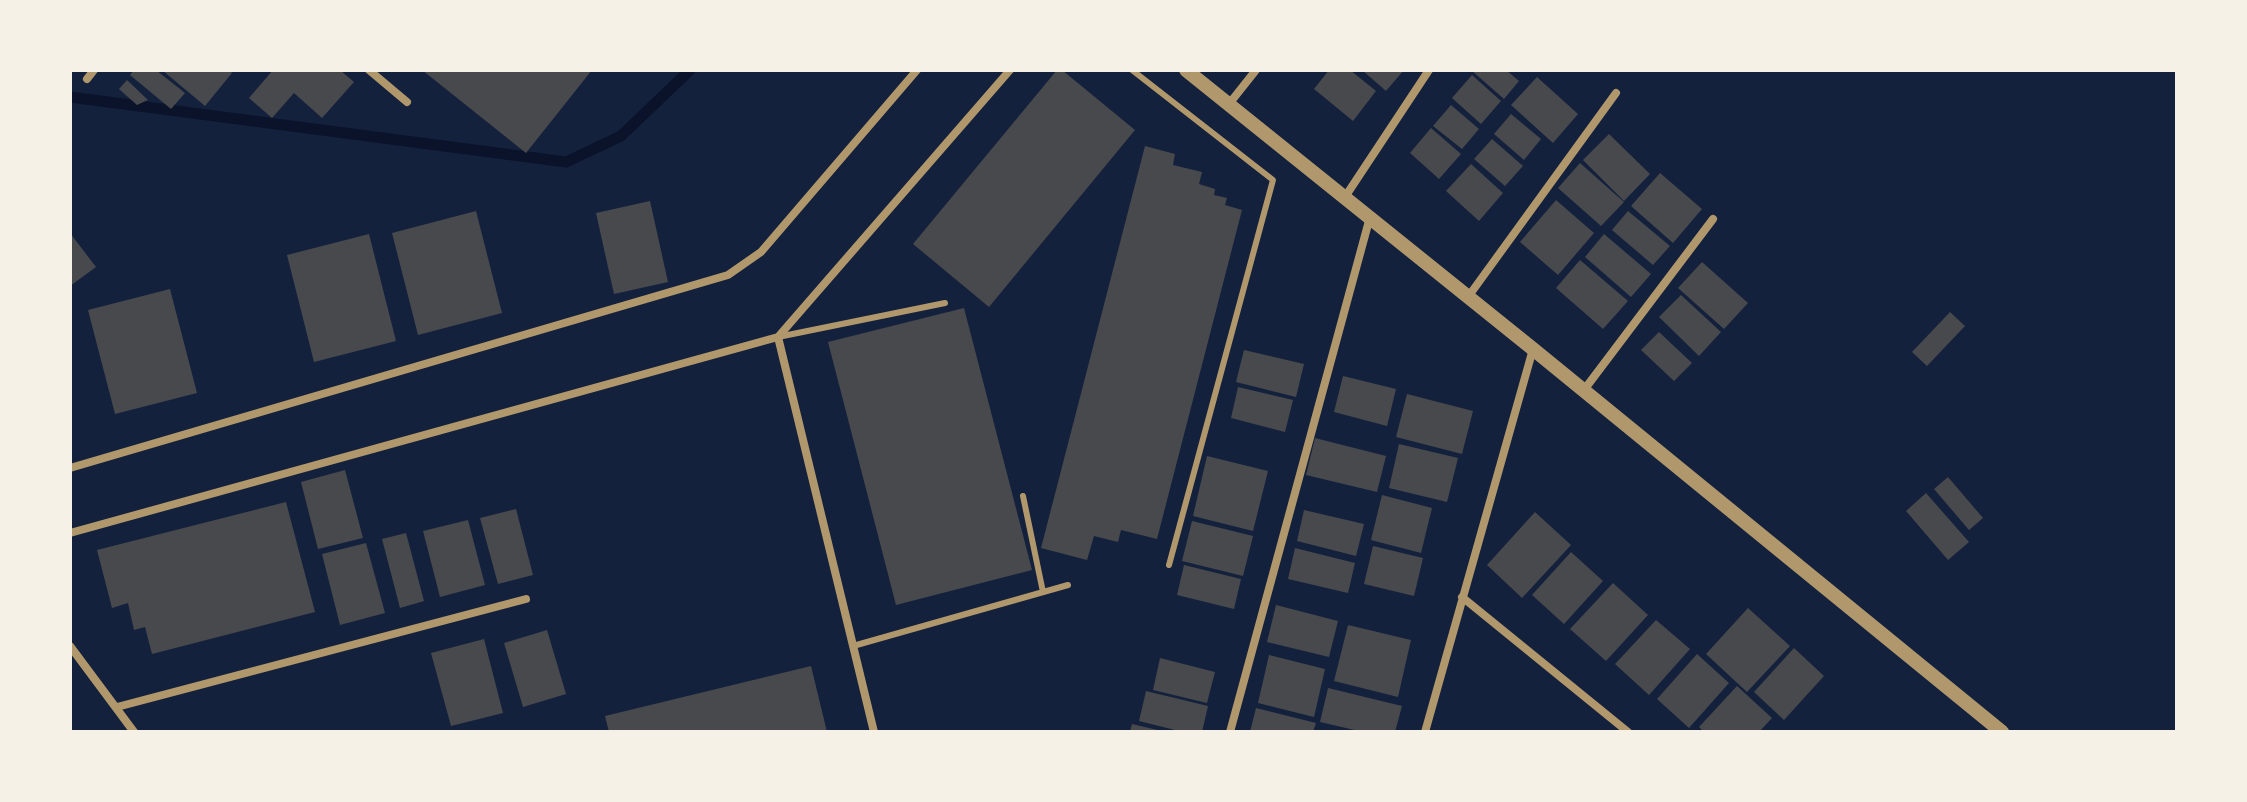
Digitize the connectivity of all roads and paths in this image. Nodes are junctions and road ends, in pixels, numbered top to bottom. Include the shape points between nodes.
1 (94, 70) edge
2 (369, 70) edge
3 (917, 70) edge
4 (1010, 70) edge
5 (1132, 70) edge
6 (1186, 70) edge
7 (1256, 70) edge
8 (1429, 70) edge
9 (87, 79) dead end
10 (1616, 93) dead end
11 (407, 102) dead end
12 (1229, 104) junction
13 (1345, 197) junction
14 (1370, 217) junction
15 (1713, 219) dead end
16 (1468, 297) junction
17 (945, 303) dead end
18 (778, 337) junction
19 (1533, 349) junction
20 (1584, 390) junction
21 (70, 468) edge
22 (1023, 496) dead end
23 (70, 533) edge
24 (1169, 565) dead end
25 (1068, 585) dead end
26 (1043, 592) junction
27 (1462, 597) junction
28 (526, 599) dead end
29 (70, 646) edge
30 (853, 646) junction
31 (117, 707) junction
32 (134, 732) edge
33 (874, 732) edge
34 (1230, 732) edge
35 (1425, 732) edge
36 (1628, 732) edge
37 (2002, 732) edge

1 - 9 street
2 - 11 street
3 - 21 street via 761,252 728,275
4 - 18 street
5 - 24 lane via 1273,180
6 - 12 street
7 - 12 street
8 - 13 street
10 - 16 street
12 - 13 street
13 - 14 street
14 - 16 street
14 - 34 street
15 - 20 street
16 - 19 street
17 - 18 lane
18 - 23 street
18 - 30 street
19 - 20 street
19 - 27 street
20 - 37 street
22 - 26 lane
25 - 26 lane
26 - 30 lane
27 - 35 street
27 - 36 street
28 - 31 street
29 - 31 street
30 - 33 street
31 - 32 street

